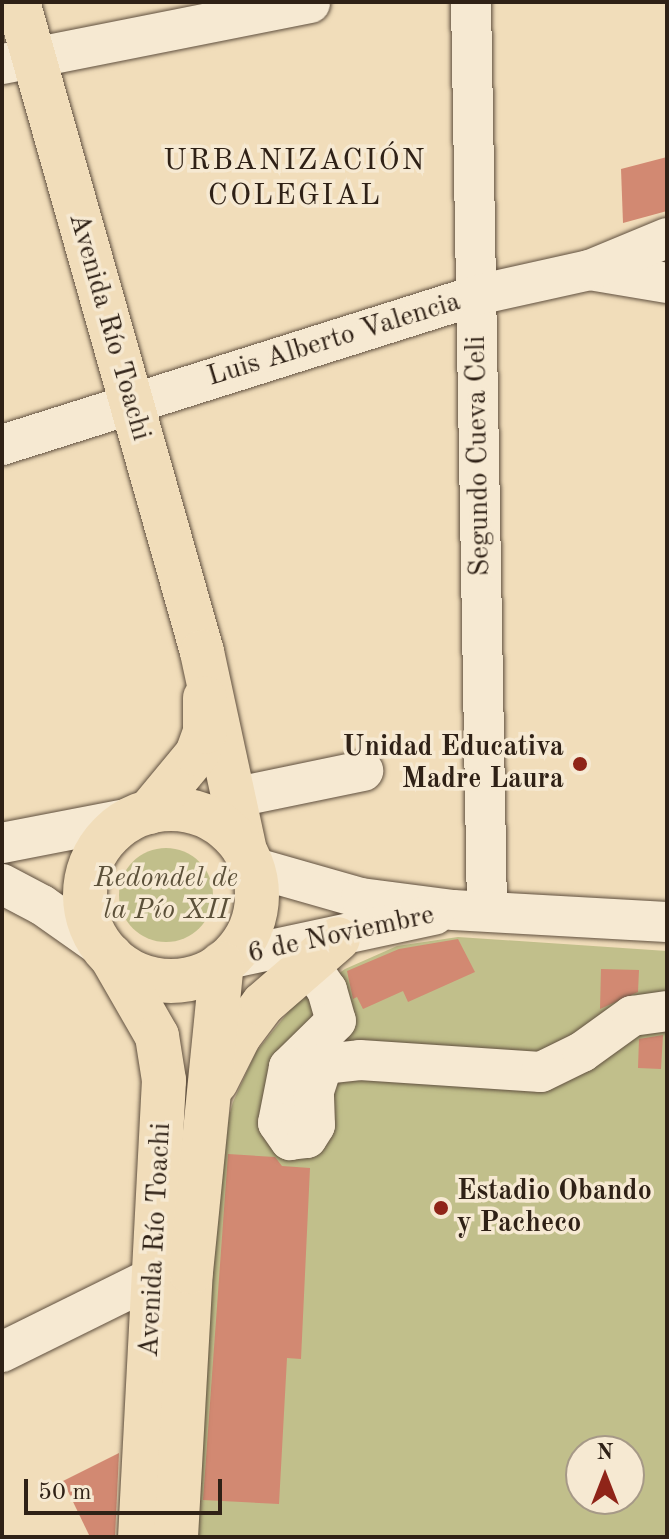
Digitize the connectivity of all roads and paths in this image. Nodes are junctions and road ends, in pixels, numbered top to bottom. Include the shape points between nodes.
1 (18, 2) edge
2 (471, 2) edge
3 (310, 3) edge
4 (17, 60) edge
5 (667, 238) edge
6 (590, 270) junction
7 (667, 283) edge
8 (477, 295) junction
9 (132, 403) junction
10 (2, 445) edge
11 (202, 652) junction
12 (363, 771) dead end
13 (237, 797) junction
14 (142, 815) junction
15 (2, 843) edge
16 (249, 859) junction
17 (2, 884) edge
18 (470, 910) junction
19 (667, 922) edge
20 (323, 951) junction
21 (108, 953) junction
22 (225, 962) junction
23 (667, 1011) edge
24 (205, 1110) junction
25 (156, 1276) junction
26 (2, 1352) edge
27 (140, 1537) edge
28 (176, 1537) edge

1 - 4 main road, Avenida Río Toachi
2 - 8 street, Segundo Cueva Celi
3 - 4 street
4 - 9 main road, Avenida Río Toachi
5 - 6 street, Luis Alberto Valencia
6 - 7 street
6 - 8 street, Luis Alberto Valencia
8 - 9 street, Luis Alberto Valencia
8 - 18 street, Segundo Cueva Celi
9 - 10 street, Luis Alberto Valencia
9 - 11 main road, Avenida Río Toachi
11 - 13 main road, Avenida Río Toachi
11 - 14 main road, Avenida Río Toachi via 205,732 192,762
12 - 13 street
13 - 16 main road, Avenida Río Toachi
14 - 15 street
14 - 16 main road via 181,810 211,819
14 - 21 main road via 100,847 87,876 90,923
16 - 18 street, 6 de Noviembre via 347,895
16 - 22 main road via 255,916
17 - 21 street
18 - 19 street, 6 de Noviembre
18 - 20 street, 6 de Noviembre
20 - 22 street, 6 de Noviembre
20 - 23 street via 336,1021 289,1067 278,1123 290,1140 307,1138 315,1125 314,1091 323,1064 370,1054 541,1072 555,1050 632,1016
20 - 24 main road via 263,1004 239,1036
21 - 22 main road via 134,972 162,980 190,978
21 - 25 main road, Avenida Río Toachi via 161,1051
22 - 24 main road, Avenida Río Toachi
24 - 28 main road, Avenida Río Toachi
25 - 26 street
25 - 27 main road, Avenida Río Toachi

